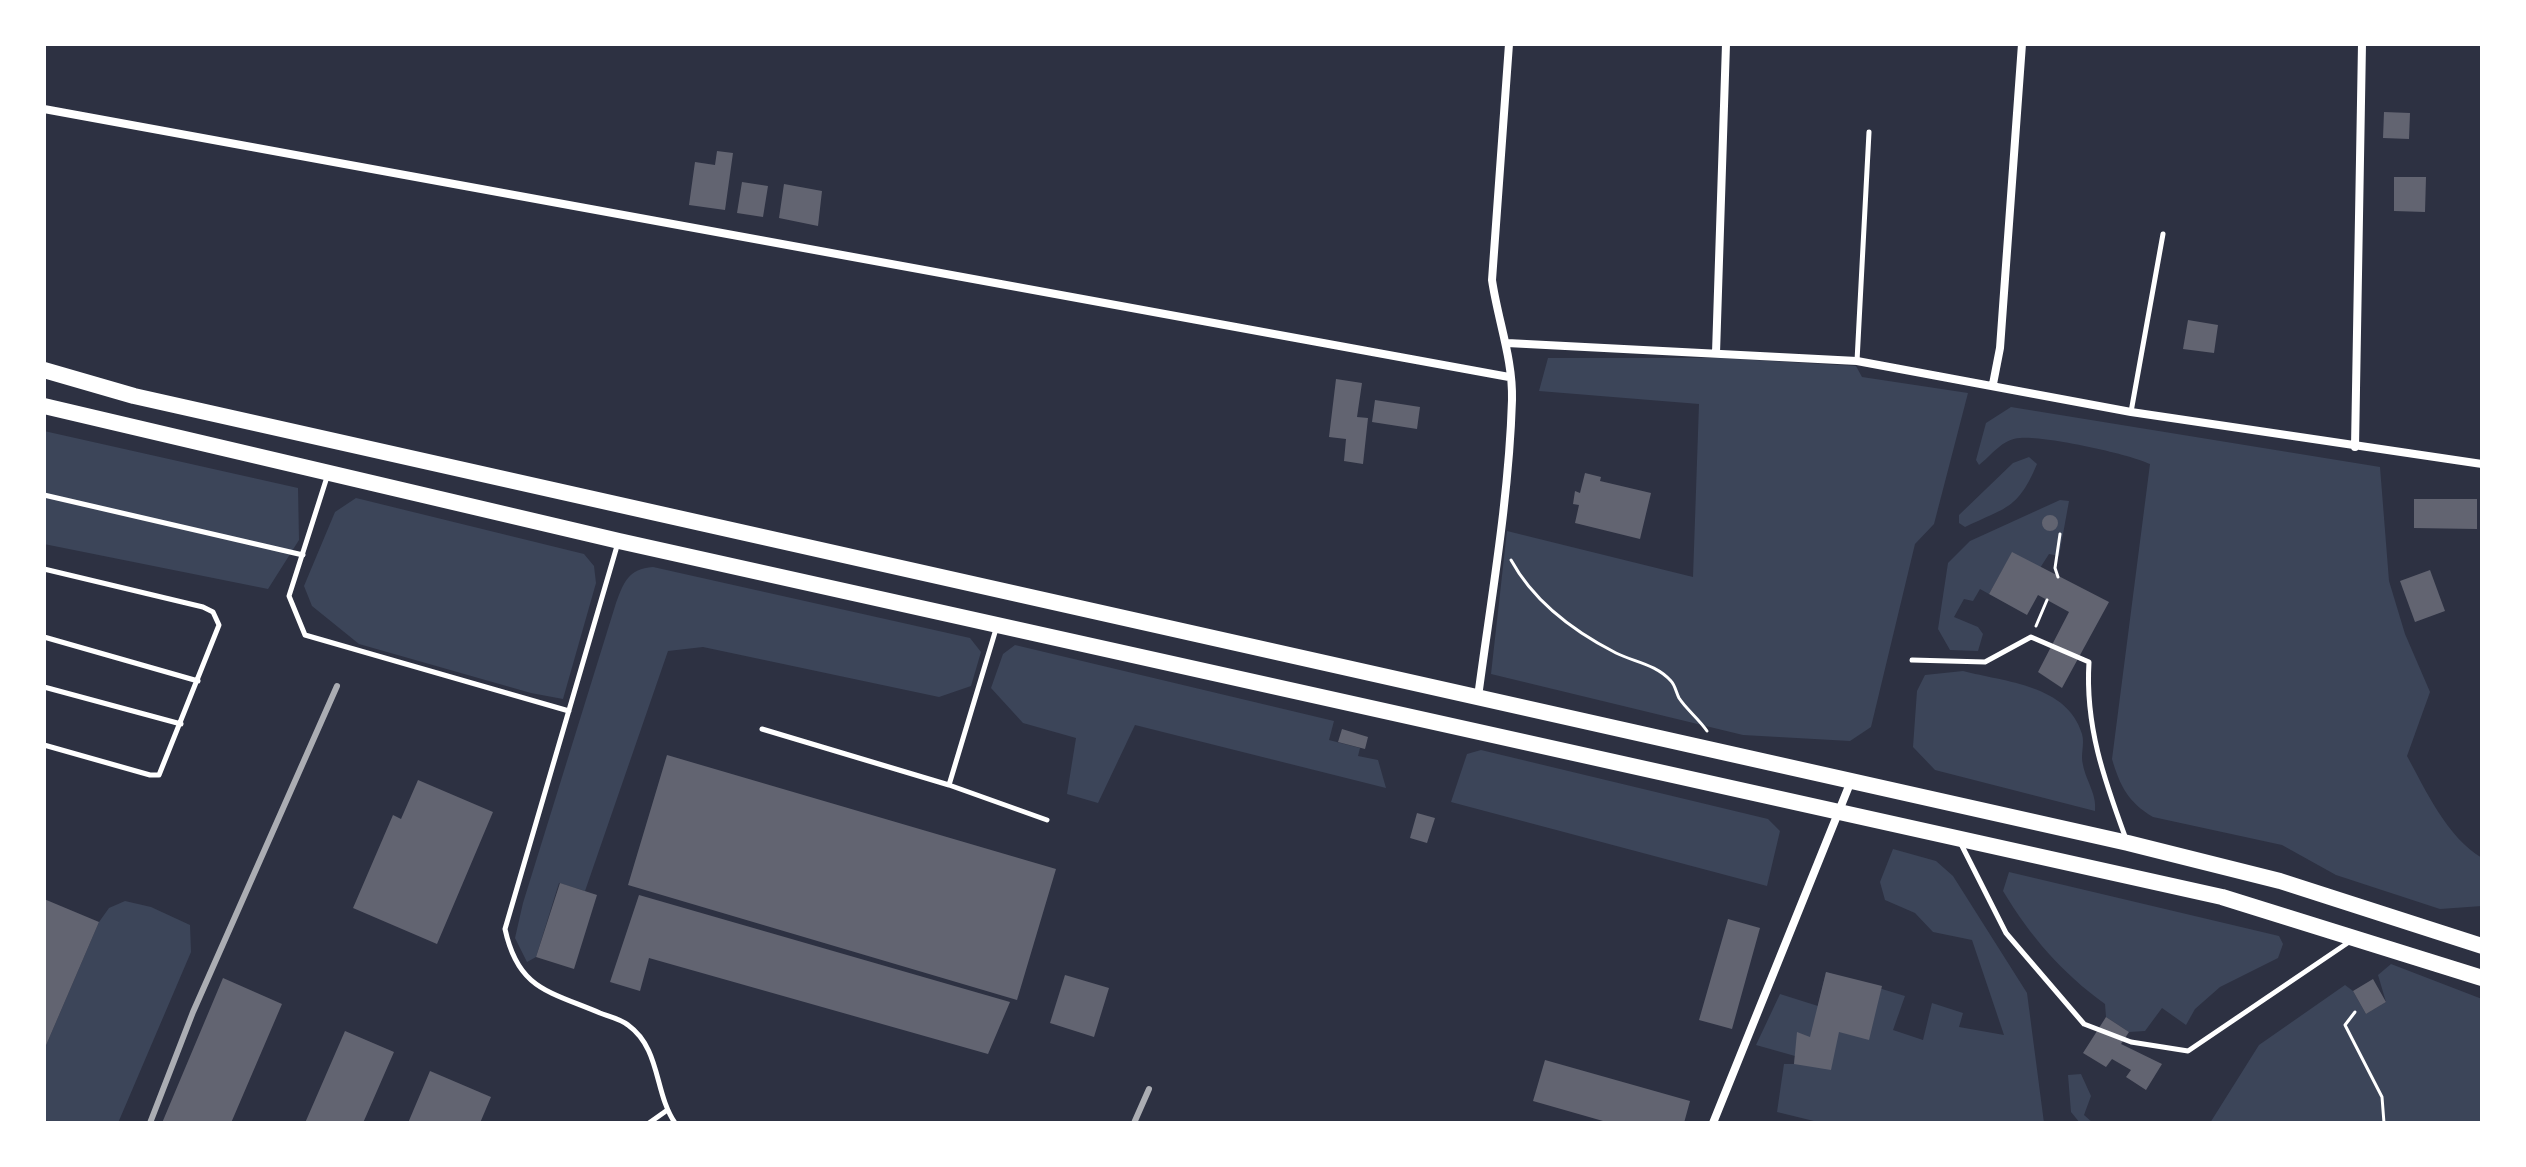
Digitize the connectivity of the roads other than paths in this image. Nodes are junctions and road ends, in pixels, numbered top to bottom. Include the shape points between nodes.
1 (1509, 44) edge
2 (1726, 44) edge
3 (2022, 44) edge
4 (2362, 44) edge
5 (44, 109) edge
6 (1869, 132) dead end
7 (2163, 234) dead end
8 (1507, 343) junction
9 (1716, 353) junction
10 (1857, 361) junction
11 (44, 370) edge
12 (1509, 377) junction
13 (1993, 384) junction
14 (44, 406) edge
15 (2131, 412) junction
16 (2355, 447) junction
17 (2482, 464) edge
18 (329, 473) junction
19 (44, 495) edge
20 (619, 541) junction
21 (303, 555) junction
22 (44, 569) edge
23 (998, 624) junction
24 (44, 637) edge
25 (1912, 660) dead end
26 (198, 681) junction
27 (44, 687) edge
28 (1478, 697) junction
29 (569, 711) junction
30 (181, 724) junction
31 (762, 729) dead end
32 (44, 745) edge
33 (1851, 780) junction
34 (949, 785) junction
35 (1839, 809) junction
36 (1047, 820) dead end
37 (1957, 836) junction
38 (2128, 843) junction
39 (2356, 937) junction
40 (2482, 946) edge
41 (2482, 978) edge
42 (666, 1111) junction
43 (649, 1123) edge
44 (675, 1123) edge
45 (1713, 1123) edge

1 - 8 street via 1492,280
2 - 9 street
3 - 13 street
4 - 16 street
5 - 12 street
6 - 10 lane
7 - 15 lane
8 - 9 street
8 - 12 street
9 - 10 street
10 - 13 street
11 - 28 main road via 134,396
12 - 28 street via 1512,399 1499,539
13 - 15 street
14 - 18 main road
15 - 16 street
16 - 17 street
18 - 20 main road
18 - 21 lane
19 - 21 lane
20 - 23 main road
20 - 29 lane
21 - 29 lane via 289,596 305,635
22 - 26 lane via 213,612 219,625
23 - 34 lane
23 - 35 main road
24 - 26 lane
25 - 38 lane via 1985,662 2031,637 2089,662 2086,701 2098,764
26 - 30 lane
27 - 30 lane
28 - 33 main road
29 - 42 lane via 505,929 512,957 535,986 629,1025 656,1061
30 - 32 lane via 159,775
31 - 34 lane
33 - 35 street
33 - 38 main road
34 - 36 lane
35 - 37 main road
35 - 45 street
37 - 39 main road via 2222,897
37 - 39 lane via 2006,933 2084,1024 2131,1042 2188,1051
38 - 40 main road via 2280,881
39 - 41 main road
42 - 43 lane
42 - 44 lane

